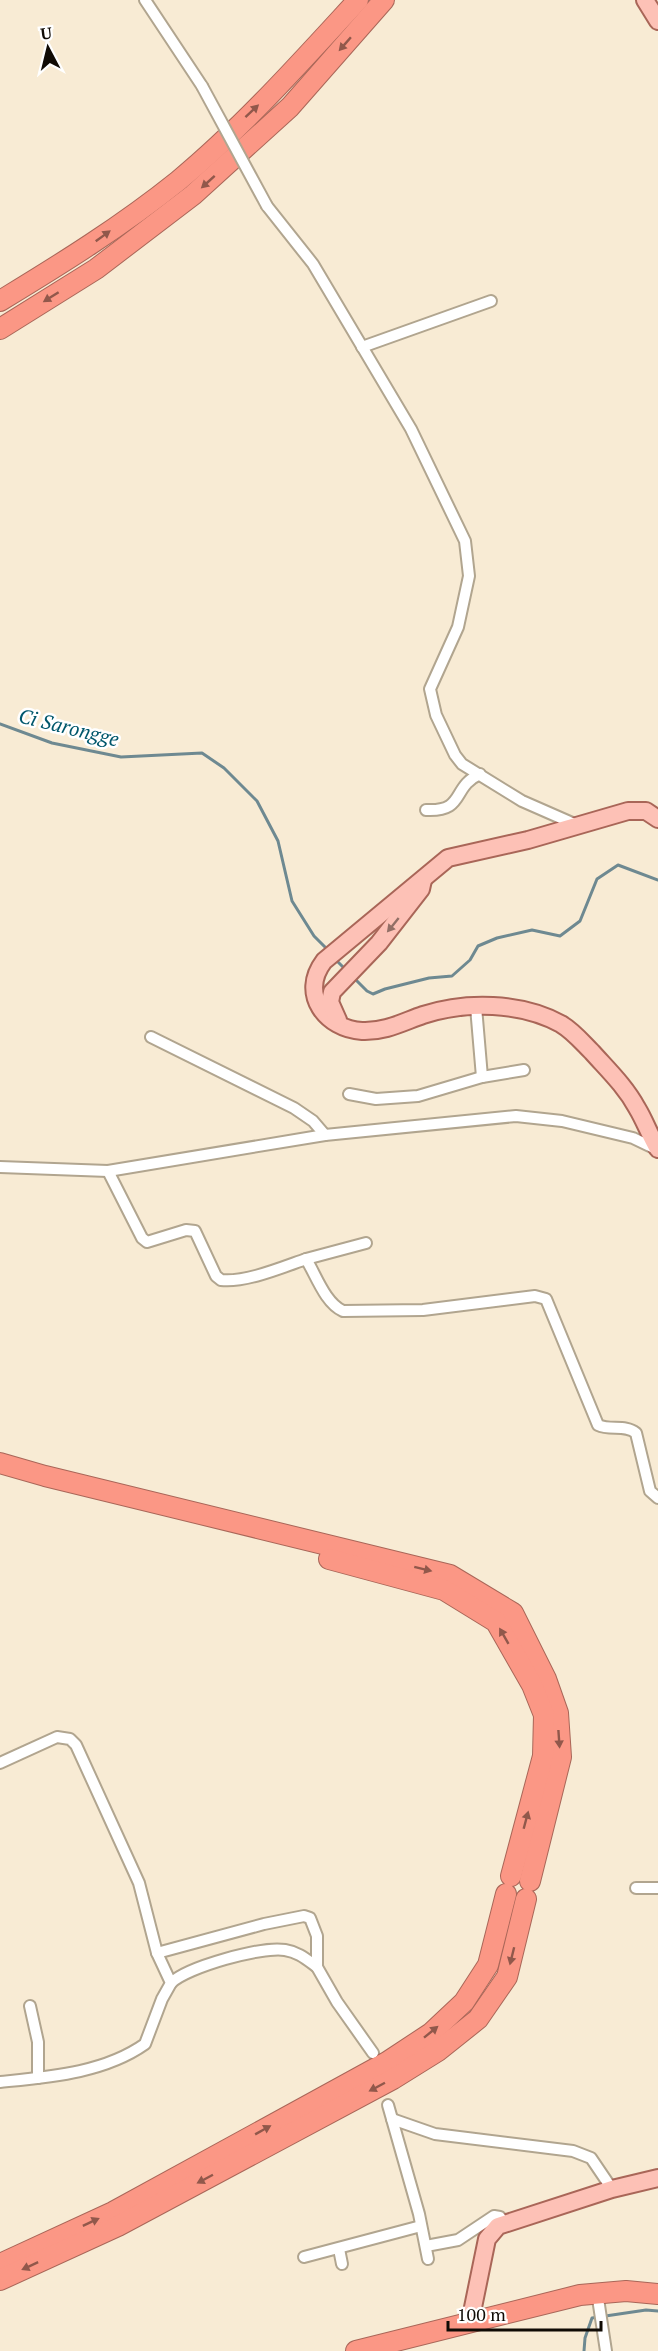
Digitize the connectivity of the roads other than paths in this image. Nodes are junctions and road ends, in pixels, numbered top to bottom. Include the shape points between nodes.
1 (145, 0) edge
2 (358, 0) edge
3 (384, 0) edge
4 (645, 0) edge
5 (658, 21) edge
6 (0, 301) edge
7 (491, 302) dead end
8 (8, 324) edge
9 (362, 347) junction
10 (480, 774) junction
11 (426, 810) dead end
12 (658, 819) edge
13 (579, 826) junction
14 (424, 876) junction
15 (476, 1007) junction
16 (342, 1028) junction
17 (151, 1037) dead end
18 (524, 1070) dead end
19 (482, 1077) junction
20 (349, 1094) dead end
21 (325, 1135) junction
22 (658, 1150) edge
23 (0, 1167) edge
24 (108, 1171) junction
25 (366, 1243) dead end
26 (306, 1259) junction
27 (0, 1463) edge
28 (0, 1474) edge
29 (658, 1498) edge
30 (0, 1763) edge
31 (636, 1888) dead end
32 (658, 1888) edge
33 (157, 1953) junction
34 (317, 1967) junction
35 (171, 1983) junction
36 (30, 2006) dead end
37 (373, 2053) dead end
38 (38, 2078) junction
39 (0, 2082) edge
40 (388, 2105) dead end
41 (392, 2119) junction
42 (658, 2178) edge
43 (612, 2189) junction
44 (504, 2223) junction
45 (421, 2226) junction
46 (426, 2246) junction
47 (339, 2249) junction
48 (304, 2257) dead end
49 (428, 2259) dead end
50 (0, 2264) edge
51 (342, 2264) dead end
52 (0, 2280) edge
53 (658, 2294) edge
54 (599, 2301) junction
55 (470, 2322) junction
56 (356, 2351) edge
57 (606, 2351) edge

1 - 9 street, bridge via 202,86 267,206 313,264
6 -> 2 highway via 86,248 178,180 272,94
3 -> 8 highway via 290,107 193,195 96,269
4 - 5 main road
7 - 9 street
9 - 10 street via 411,429 465,541 469,576 458,627 430,696 455,754 462,764
10 - 11 street via 468,779 446,809
10 - 13 street via 522,801
12 - 13 main road via 638,810
13 - 14 main road via 457,855
14 -> 16 main road via 414,899 332,992 330,1002
14 - 16 main road via 318,969 316,998 330,1020
15 - 16 main road via 435,1012 380,1030
15 - 19 street
15 - 22 main road via 504,1007 531,1013 574,1032 624,1088
17 - 21 street via 294,1108
18 - 19 street
19 - 20 street via 398,1099
21 - 22 street via 516,1116 562,1120 633,1138
21 - 24 street
23 - 24 street
24 - 26 street via 142,1238 147,1242 195,1231 220,1280 236,1280
25 - 26 street
26 - 29 street via 331,1301 344,1311 423,1310 535,1296 546,1299 598,1425 629,1428 636,1433 650,1491
27 -> 52 highway via 450,1575 513,1613 546,1679 558,1713 561,1757 507,1977 478,2019 438,2051 393,2079 118,2226
50 -> 28 highway via 114,2212 387,2062 431,2033 464,2002 488,1965 543,1756 544,1715 532,1685 496,1622 444,1590 41,1488
30 - 33 street via 57,1737 70,1739 76,1745 140,1883
31 - 32 street
33 - 34 street via 304,1916 310,1918 317,1936
33 - 35 street
34 - 35 street via 297,1952 268,1950 185,1972
34 - 37 street
35 - 38 street via 145,2044 99,2066
36 - 38 street via 38,2042
38 - 39 street
40 - 41 street
41 - 43 street via 435,2134 573,2151 591,2158
41 - 45 street
42 - 43 main road
43 - 44 main road
44 - 46 street via 494,2216 458,2241
44 - 55 main road via 487,2240
45 - 46 street
45 - 47 street
46 - 49 street
47 - 48 street
47 - 51 street
53 - 54 highway via 626,2291
54 - 55 highway
54 - 57 street
55 - 56 highway

